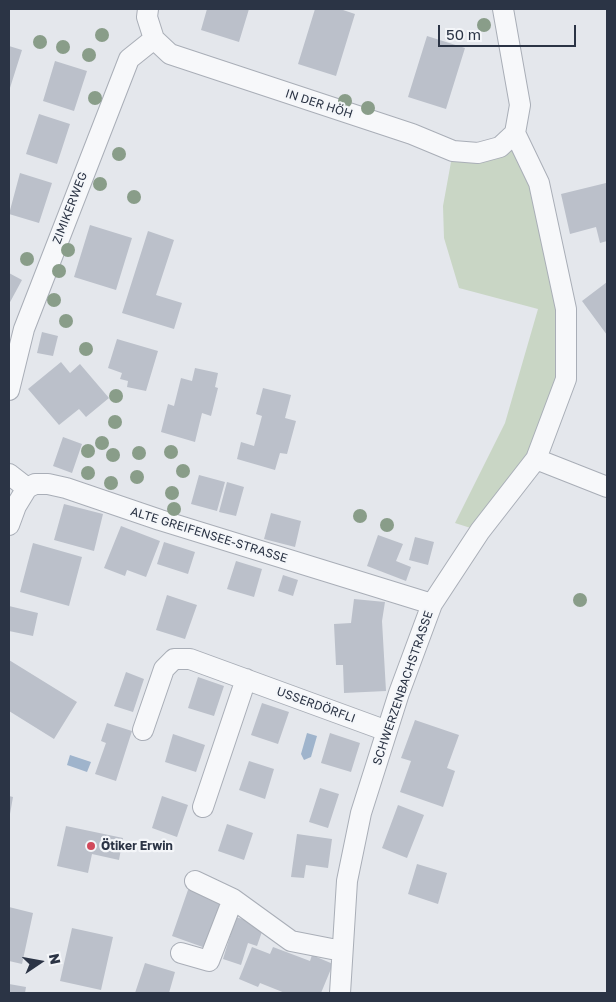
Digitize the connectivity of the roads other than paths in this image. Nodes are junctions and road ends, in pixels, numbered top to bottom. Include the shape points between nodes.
1 (148, 9) edge
2 (503, 9) edge
3 (154, 39) junction
4 (514, 133) junction
5 (9, 390) edge
6 (536, 459) junction
7 (9, 474) edge
8 (607, 487) edge
9 (26, 488) junction
10 (9, 525) edge
11 (432, 604) junction
12 (246, 679) junction
13 (143, 730) dead end
14 (387, 731) junction
15 (203, 807) dead end
16 (195, 881) dead end
17 (233, 899) junction
18 (342, 952) junction
19 (181, 953) dead end
20 (340, 993) edge

1 - 3 street via 147,17
2 - 4 street via 520,105
3 - 4 street, IN DER HÖH via 170,54 412,134 453,151 478,153 500,147
3 - 5 street, ZIMIKERWEG via 128,59 24,329
4 - 6 street, SCHWERZENBACHSTRASSE via 539,183 566,309 566,378
6 - 8 street
6 - 11 street, SCHWERZENBACHSTRASSE via 480,531
7 - 9 street
9 - 10 street
9 - 11 street, ALTE GREIFENSEE-STRASSE via 35,484 66,488
11 - 14 street, SCHWERZENBACHSTRASSE
12 - 13 street, USSERDÖRFLI via 190,659 174,658 164,669
12 - 14 street, USSERDÖRFLI
12 - 15 street
14 - 18 street, SCHWERZENBACHSTRASSE via 361,812 347,881
16 - 17 street
17 - 18 street via 290,941
17 - 19 street via 209,962
18 - 20 street, SCHWERZENBACHSTRASSE

